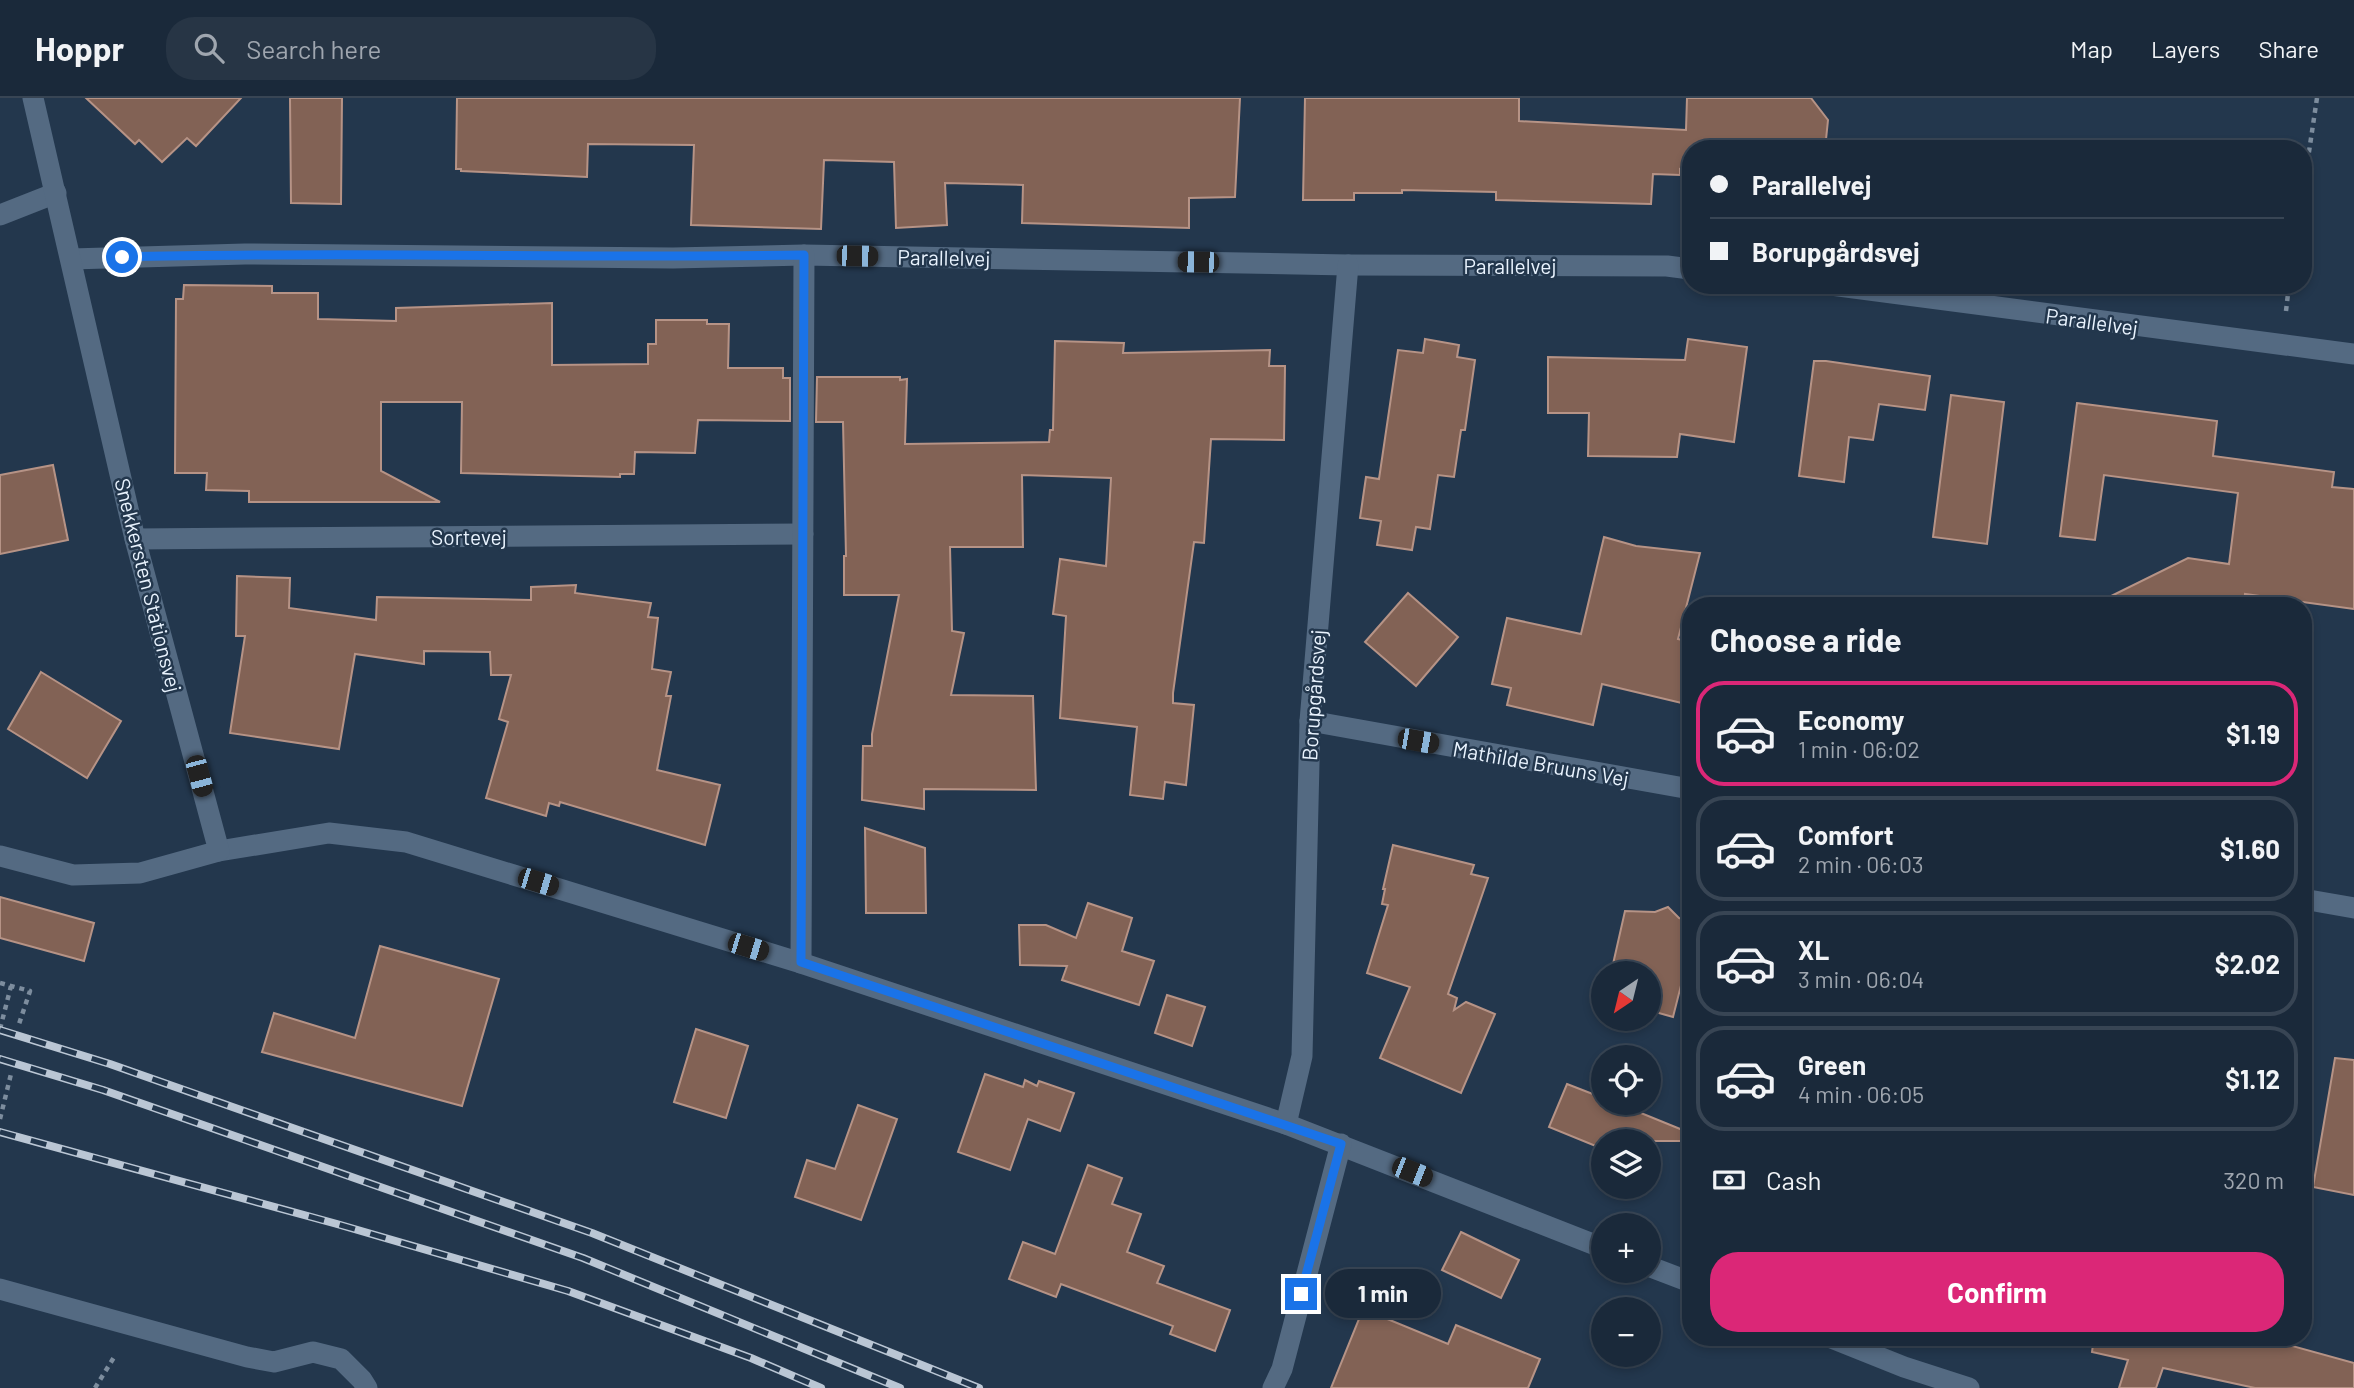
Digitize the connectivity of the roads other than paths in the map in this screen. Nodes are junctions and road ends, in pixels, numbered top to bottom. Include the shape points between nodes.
1 (33, 98) edge
2 (56, 193) junction
3 (0, 215) edge
4 (804, 255) junction
5 (71, 259) junction
6 (1348, 265) junction
7 (1682, 268) edge
8 (1898, 294) edge
9 (2354, 354) edge
10 (803, 534) junction
11 (135, 539) junction
12 (1310, 721) junction
13 (1682, 788) edge
14 (219, 850) junction
15 (0, 856) edge
16 (2312, 901) edge
17 (2354, 908) edge
18 (801, 962) junction
19 (1286, 1124) junction
20 (1341, 1144) junction
21 (1591, 1243) edge
22 (1661, 1271) edge
23 (1682, 1279) edge
24 (0, 1289) edge
25 (1852, 1346) edge
26 (367, 1388) edge
27 (1273, 1388) edge
28 (1969, 1388) edge

1 - 2 street, Snekkersten Stationsvej
2 - 3 street
2 - 5 street, Snekkersten Stationsvej
4 - 5 street, Parallelvej via 245,254
4 - 6 street, Parallelvej
4 - 10 street
5 - 11 street, Snekkersten Stationsvej
6 - 7 street, Parallelvej
6 - 12 street, Borupgårdsvej
8 - 9 street, Parallelvej
10 - 11 street, Sortevej
10 - 18 street
11 - 14 street, Snekkersten Stationsvej
12 - 13 street, Mathilde Bruuns Vej
12 - 19 street, Borupgårdsvej via 1303,1056
14 - 15 street via 140,873 73,874
14 - 18 street via 329,833 406,842
16 - 17 street
18 - 19 street
19 - 20 street
20 - 21 street
20 - 27 street via 1282,1369
22 - 23 street
24 - 26 street via 247,1357 274,1362 313,1352 341,1359
25 - 28 street

